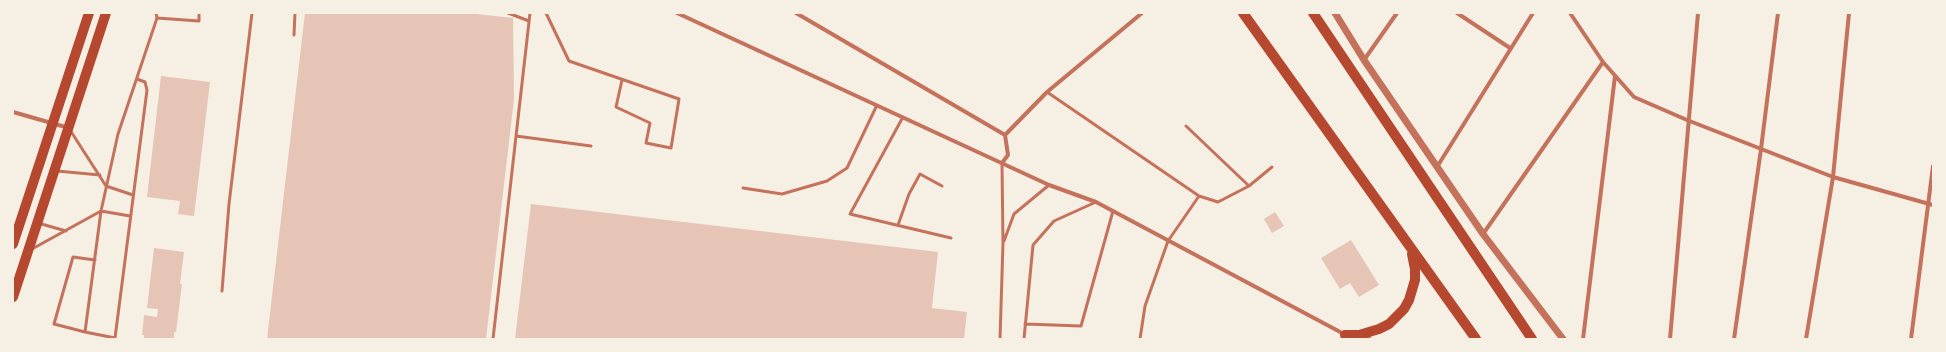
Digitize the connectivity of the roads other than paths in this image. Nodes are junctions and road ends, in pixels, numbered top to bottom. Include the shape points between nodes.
1 (89, 13) edge
2 (106, 13) edge
3 (156, 13) edge
4 (199, 13) edge
5 (252, 13) edge
6 (295, 13) edge
7 (508, 13) edge
8 (530, 13) edge
9 (546, 13) edge
10 (676, 13) edge
11 (796, 13) edge
12 (1142, 13) edge
13 (1243, 13) edge
14 (1313, 13) edge
15 (1335, 13) edge
16 (1397, 13) edge
17 (1458, 13) edge
18 (1533, 13) edge
19 (1570, 13) edge
20 (1698, 13) edge
21 (1778, 13) edge
22 (1849, 13) edge
23 (156, 18) junction
24 (529, 21) junction
25 (294, 35) dead end
26 (1510, 48) junction
27 (1364, 60) junction
28 (1604, 62) junction
29 (1615, 76) junction
30 (136, 78) junction
31 (622, 80) junction
32 (1047, 92) junction
33 (877, 105) junction
34 (13, 112) edge
35 (903, 117) junction
36 (1687, 120) junction
37 (54, 124) junction
38 (1186, 126) dead end
39 (69, 128) junction
40 (1005, 135) junction
41 (516, 136) junction
42 (591, 146) dead end
43 (1761, 149) junction
44 (1002, 163) junction
45 (1933, 166) edge
46 (1272, 167) dead end
47 (1437, 167) junction
48 (55, 171) junction
49 (100, 175) junction
50 (1833, 177) junction
51 (1049, 185) junction
52 (106, 186) junction
53 (942, 186) dead end
54 (1249, 186) junction
55 (743, 188) dead end
56 (133, 195) junction
57 (1199, 196) junction
58 (1096, 202) junction
59 (1931, 205) edge
60 (101, 211) junction
61 (1113, 211) junction
62 (130, 216) junction
63 (38, 223) junction
64 (898, 225) junction
65 (66, 231) junction
66 (1483, 234) junction
67 (951, 238) dead end
68 (1168, 241) junction
69 (1003, 243) junction
70 (13, 244) edge
71 (1410, 248) junction
72 (28, 252) junction
73 (95, 260) junction
74 (222, 291) dead end
75 (13, 297) edge
76 (1025, 324) junction
77 (85, 332) junction
78 (1349, 337) edge
79 (493, 339) edge
80 (1000, 339) edge
81 (1024, 339) edge
82 (1140, 339) edge
83 (1370, 339) edge
84 (1476, 339) edge
85 (1532, 339) edge
86 (1563, 339) edge
87 (1583, 339) edge
88 (1670, 339) edge
89 (1734, 339) edge
90 (1806, 339) edge
91 (1911, 339) edge

1 - 37 main road
2 - 39 main road
3 - 23 lane
4 - 23 lane via 199,21
5 - 74 lane via 229,204
6 - 25 lane
7 - 24 lane
8 - 24 lane
9 - 31 lane via 569,61
10 - 33 street
11 - 40 street
12 - 32 street
13 - 71 main road
14 - 85 main road
15 - 27 street
16 - 27 street
17 - 26 street
18 - 26 street
19 - 28 street
20 - 36 street
21 - 43 street
22 - 50 street
23 - 30 lane
24 - 41 lane
26 - 47 street
27 - 47 street
28 - 29 street
28 - 66 street
29 - 36 street via 1634,97
29 - 87 street
30 - 52 lane via 118,134
30 - 56 lane via 145,82 147,90
31 - 31 lane via 679,99 672,148 646,143 650,123 616,106
32 - 40 street
32 - 57 lane
33 - 35 street
33 - 55 lane via 847,168 827,181 782,194
34 - 37 street
35 - 44 street
35 - 64 lane via 850,214
36 - 43 street
36 - 88 street
37 - 39 street
37 - 70 main road
38 - 54 lane
39 - 48 main road
39 - 49 lane
40 - 44 street via 1008,155
41 - 42 lane
41 - 79 lane
43 - 50 street
43 - 89 street
44 - 51 street
44 - 69 lane
45 - 59 street
46 - 54 lane
47 - 66 street
48 - 49 lane
48 - 63 main road
49 - 52 lane
50 - 59 street
50 - 90 street
51 - 58 street
51 - 69 lane via 1014,214
52 - 56 lane
52 - 60 lane
53 - 64 lane via 920,174 909,194
54 - 57 lane via 1218,202
56 - 62 lane
57 - 68 lane
58 - 61 street
58 - 76 lane via 1054,221 1033,245
59 - 91 street
60 - 62 lane
60 - 65 lane
60 - 73 lane
61 - 68 street
61 - 76 lane via 1081,326
62 - 77 lane via 115,338
63 - 65 lane
63 - 72 main road
64 - 67 lane
65 - 72 lane
66 - 86 street
68 - 78 street
68 - 82 lane via 1145,306
69 - 80 lane
71 - 78 main road via 1415,280 1404,309 1380,329
71 - 84 main road
72 - 75 main road
73 - 77 lane
73 - 77 lane via 73,257 54,324
76 - 81 lane
78 - 83 street

